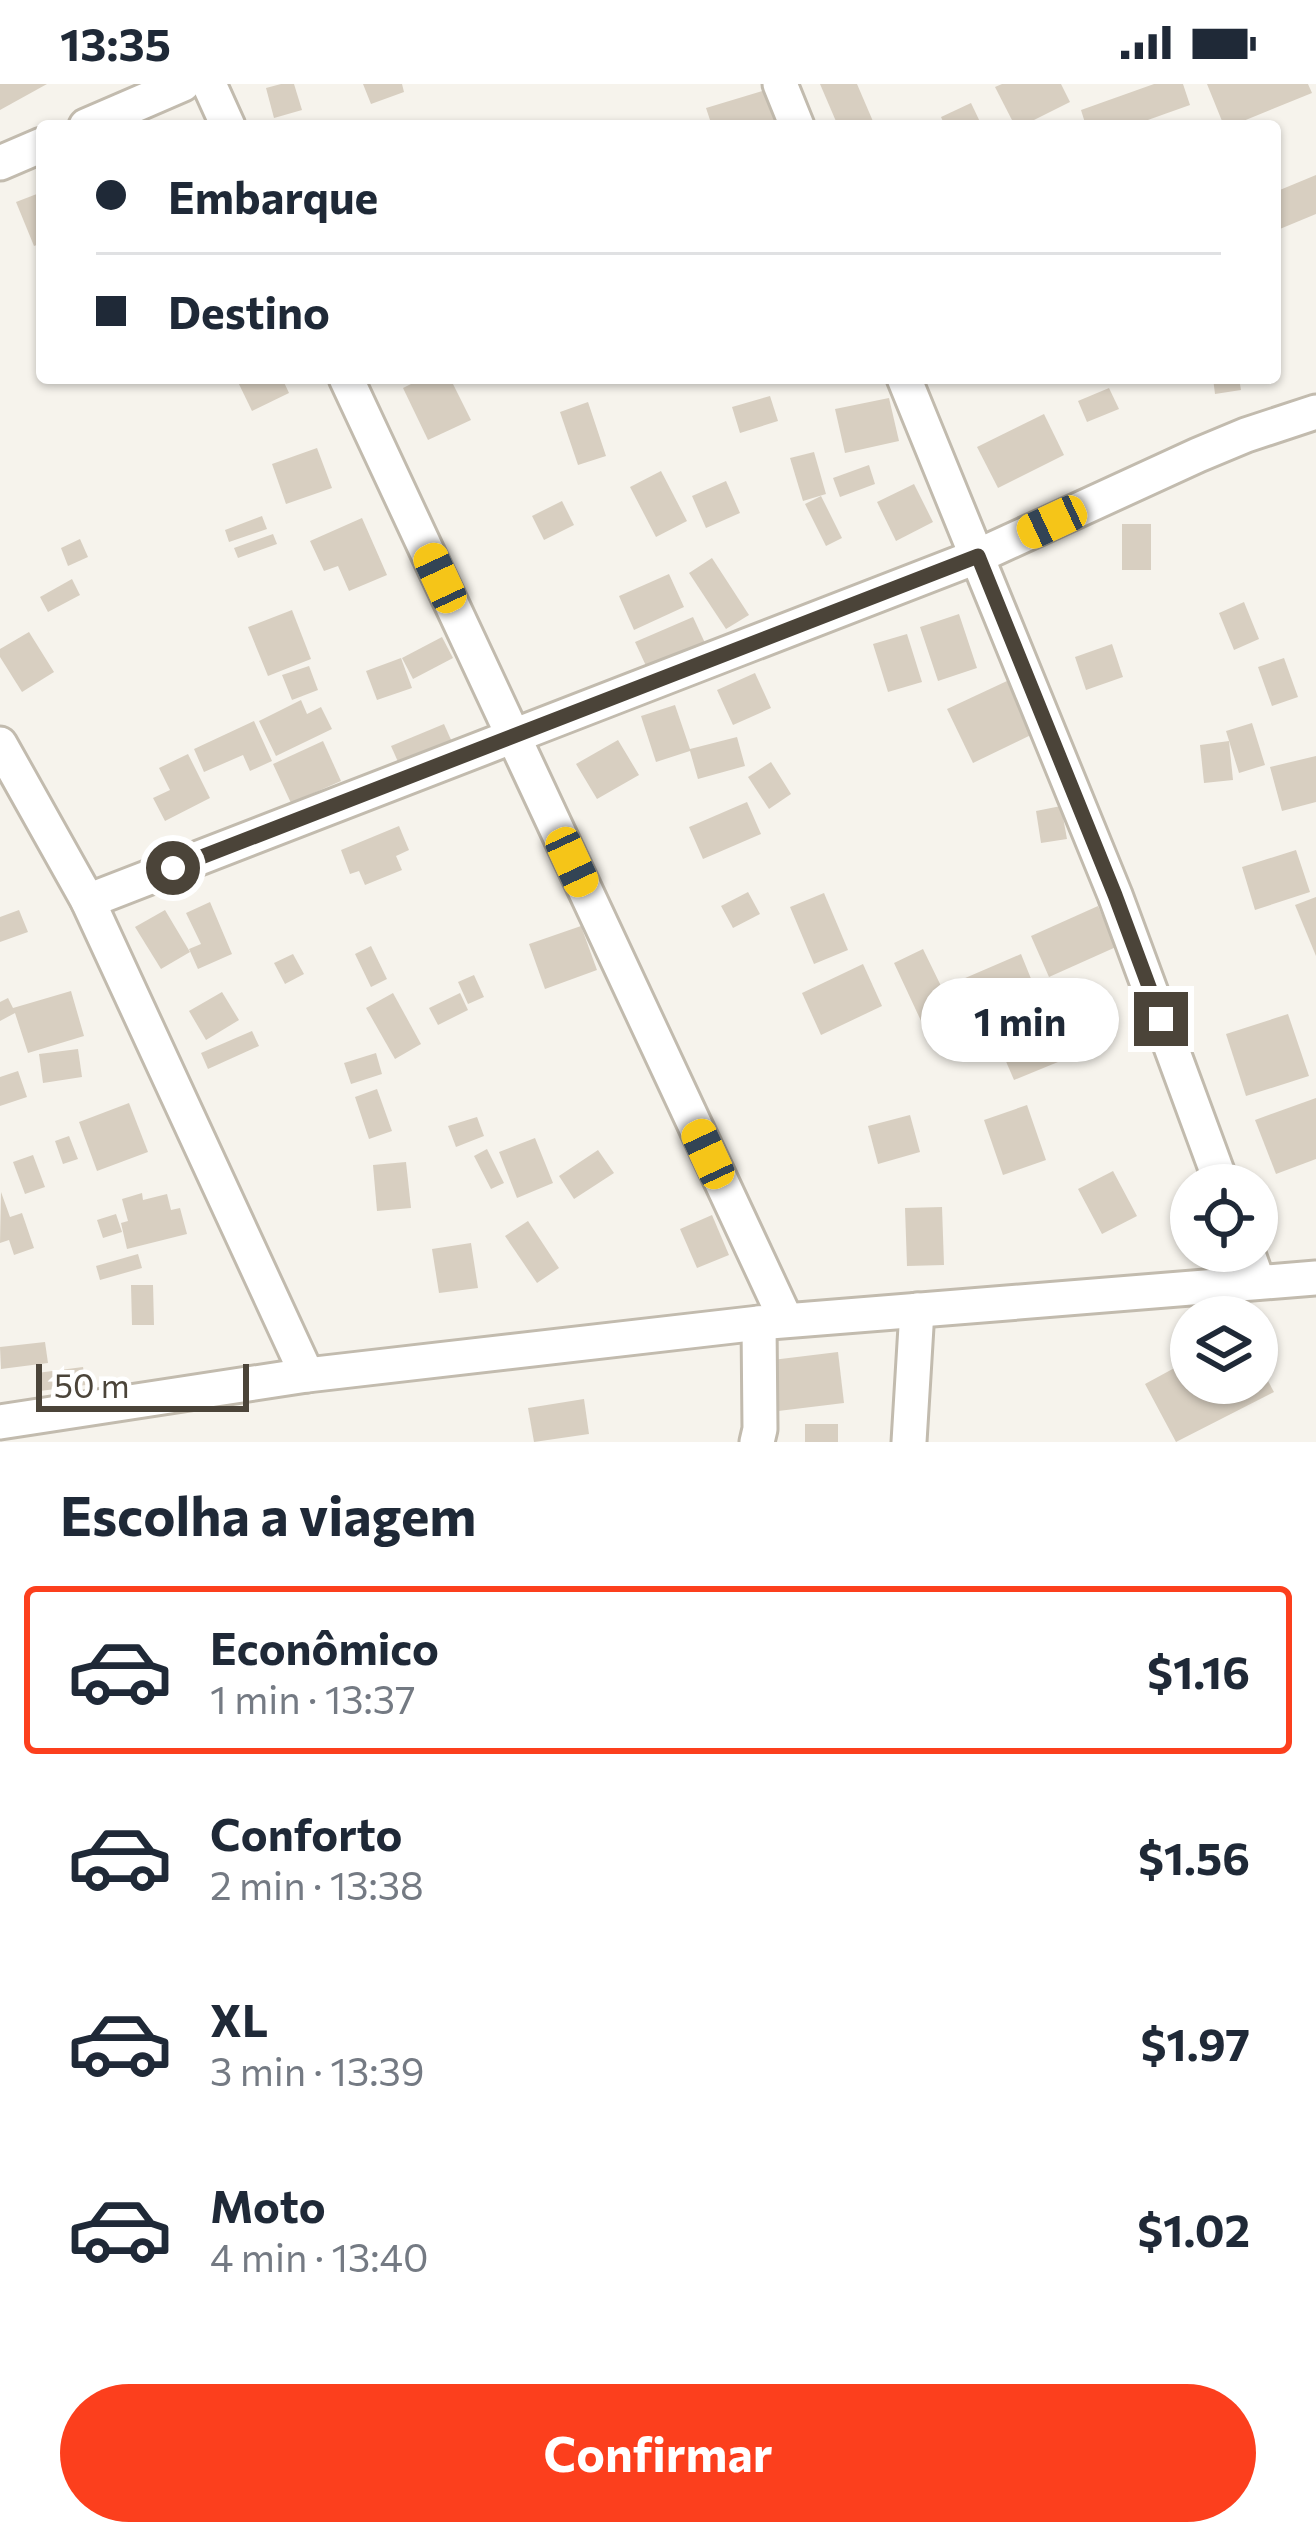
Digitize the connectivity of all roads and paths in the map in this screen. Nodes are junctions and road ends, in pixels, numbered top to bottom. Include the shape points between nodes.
1 (183, 84) edge
2 (209, 84) edge
3 (780, 84) edge
4 (100, 120) edge
5 (226, 120) edge
6 (795, 120) edge
7 (36, 148) edge
8 (0, 163) edge
9 (349, 384) edge
10 (906, 384) edge
11 (1316, 412) edge
12 (978, 556) junction
13 (514, 737) junction
14 (0, 744) edge
15 (88, 901) junction
16 (1214, 1164) edge
17 (1278, 1271) edge
18 (1213, 1272) edge
19 (1316, 1278) edge
20 (917, 1310) junction
21 (772, 1322) junction
22 (307, 1375) junction
23 (0, 1422) edge
24 (757, 1442) edge
25 (908, 1442) edge

1 - 4 street
2 - 5 street
3 - 6 street
7 - 8 street
9 - 13 street
10 - 12 street
11 - 12 street via 1198,455
12 - 13 street
12 - 16 street
13 - 15 street
13 - 21 street
14 - 15 street
15 - 22 street
17 - 19 street
18 - 20 street
20 - 21 street
20 - 25 street
21 - 22 street
21 - 24 street
22 - 23 street

